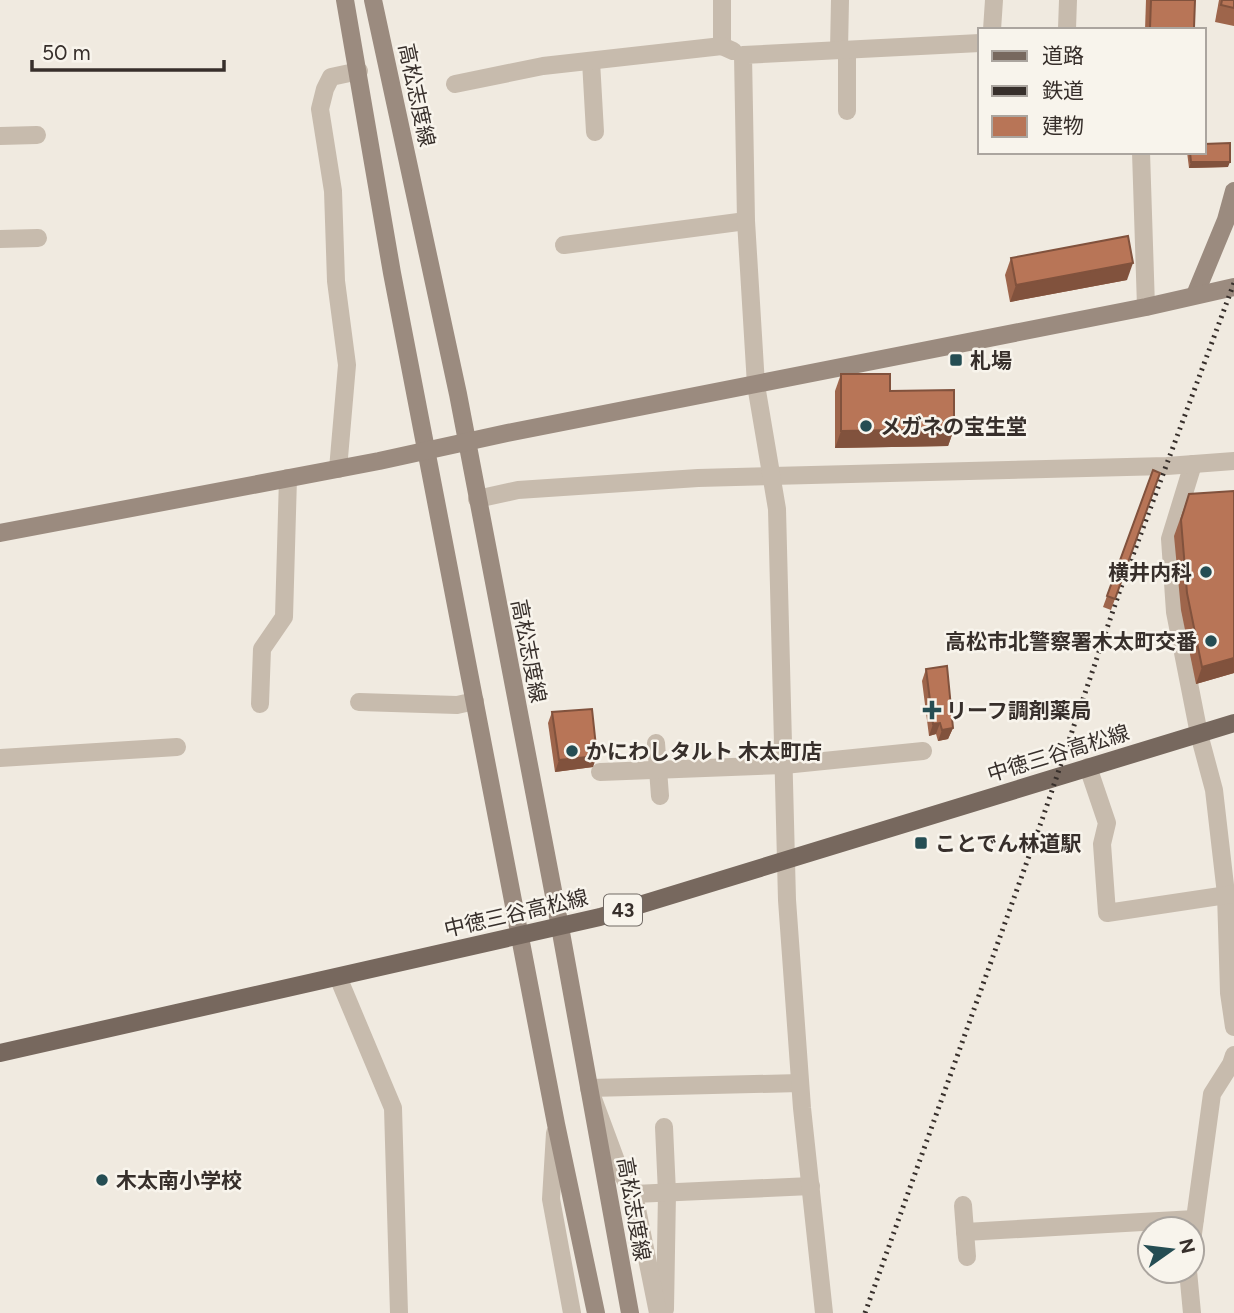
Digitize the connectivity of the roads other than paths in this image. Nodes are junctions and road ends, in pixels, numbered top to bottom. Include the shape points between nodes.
1 (345, 0) edge
2 (373, 0) edge
3 (722, 0) edge
4 (840, 0) edge
5 (993, 0) edge
6 (1068, 0) edge
7 (992, 28) edge
8 (1067, 28) edge
9 (978, 43) edge
10 (722, 46) junction
11 (843, 50) junction
12 (743, 55) junction
13 (591, 61) junction
14 (359, 71) junction
15 (455, 84) dead end
16 (847, 111) dead end
17 (596, 132) dead end
18 (37, 135) dead end
19 (0, 136) edge
20 (1141, 154) edge
21 (1234, 191) edge
22 (746, 221) junction
23 (38, 238) dead end
24 (0, 239) edge
25 (564, 245) dead end
26 (1234, 287) edge
27 (1195, 295) junction
28 (1146, 307) junction
29 (755, 385) junction
30 (466, 442) junction
31 (428, 450) junction
32 (1234, 461) edge
33 (1193, 464) junction
34 (338, 469) junction
35 (773, 475) junction
36 (288, 478) junction
37 (477, 499) junction
38 (0, 533) edge
39 (475, 701) junction
40 (359, 702) dead end
41 (260, 704) dead end
42 (1234, 723) edge
43 (1199, 734) junction
44 (656, 743) dead end
45 (177, 747) dead end
46 (923, 751) dead end
47 (0, 758) edge
48 (784, 765) junction
49 (1088, 767) junction
50 (658, 770) junction
51 (600, 772) dead end
52 (660, 796) dead end
53 (786, 860) junction
54 (1230, 894) edge
55 (560, 927) junction
56 (520, 936) junction
57 (338, 976) junction
58 (1234, 1027) edge
59 (0, 1053) edge
60 (1234, 1055) edge
61 (800, 1083) junction
62 (589, 1088) junction
63 (556, 1124) junction
64 (664, 1127) dead end
65 (811, 1186) junction
66 (667, 1193) junction
67 (634, 1194) junction
68 (963, 1205) dead end
69 (1196, 1215) edge
70 (1136, 1222) edge
71 (965, 1232) junction
72 (967, 1257) dead end
73 (1189, 1285) edge
74 (399, 1313) edge
75 (572, 1313) edge
76 (596, 1313) edge
77 (630, 1313) edge
78 (658, 1313) edge
79 (665, 1313) edge
80 (824, 1313) edge
81 (1192, 1313) edge

1 - 14 main road
2 - 30 main road, 高松志度線
3 - 10 street
4 - 11 street
5 - 7 street
6 - 8 street
9 - 11 street
10 - 12 street
10 - 13 street
11 - 12 street
11 - 16 street
12 - 22 street
13 - 15 street
13 - 17 street
14 - 31 main road via 392,273
14 - 34 street via 331,77 320,109 333,191 336,281 346,365
18 - 19 street
20 - 28 street
21 - 27 main road
22 - 25 street
22 - 29 street
23 - 24 street
26 - 27 main road
27 - 28 main road
28 - 29 main road
29 - 30 main road
29 - 35 street
30 - 31 main road
30 - 37 main road, 高松志度線
31 - 34 main road
31 - 39 main road
32 - 33 street
33 - 35 street
33 - 43 street via 1170,539 1175,612
34 - 36 main road
35 - 37 street via 518,490
35 - 48 street
36 - 38 main road
36 - 41 street via 284,617 262,649
37 - 55 main road, 高松志度線
39 - 40 street via 447,705
39 - 56 main road
42 - 43 main road, 中徳三谷高松線 / 43
43 - 49 main road, 中徳三谷高松線 / 43
43 - 54 street via 1214,790
44 - 50 street
45 - 47 street
46 - 48 street
48 - 50 street
48 - 53 street
49 - 53 main road, 中徳三谷高松線 / 43
49 - 54 street via 1107,823 1102,845 1107,913
50 - 51 street
50 - 52 street
53 - 55 main road, 中徳三谷高松線 / 43
53 - 61 street
54 - 58 street via 1229,993
55 - 56 main road, 中徳三谷高松線 / 43
55 - 62 main road, 高松志度線
56 - 57 main road, 中徳三谷高松線 / 43
56 - 63 main road
57 - 59 main road, 中徳三谷高松線 / 43
57 - 74 street via 393,1108
60 - 69 street via 1212,1094
61 - 62 street
61 - 65 street
62 - 67 street
62 - 77 main road, 高松志度線
63 - 75 street via 551,1199
63 - 76 main road
64 - 66 street
65 - 66 street
65 - 80 street
66 - 67 street
66 - 79 street
67 - 78 street
68 - 71 street
70 - 71 street
71 - 72 street
73 - 81 street

